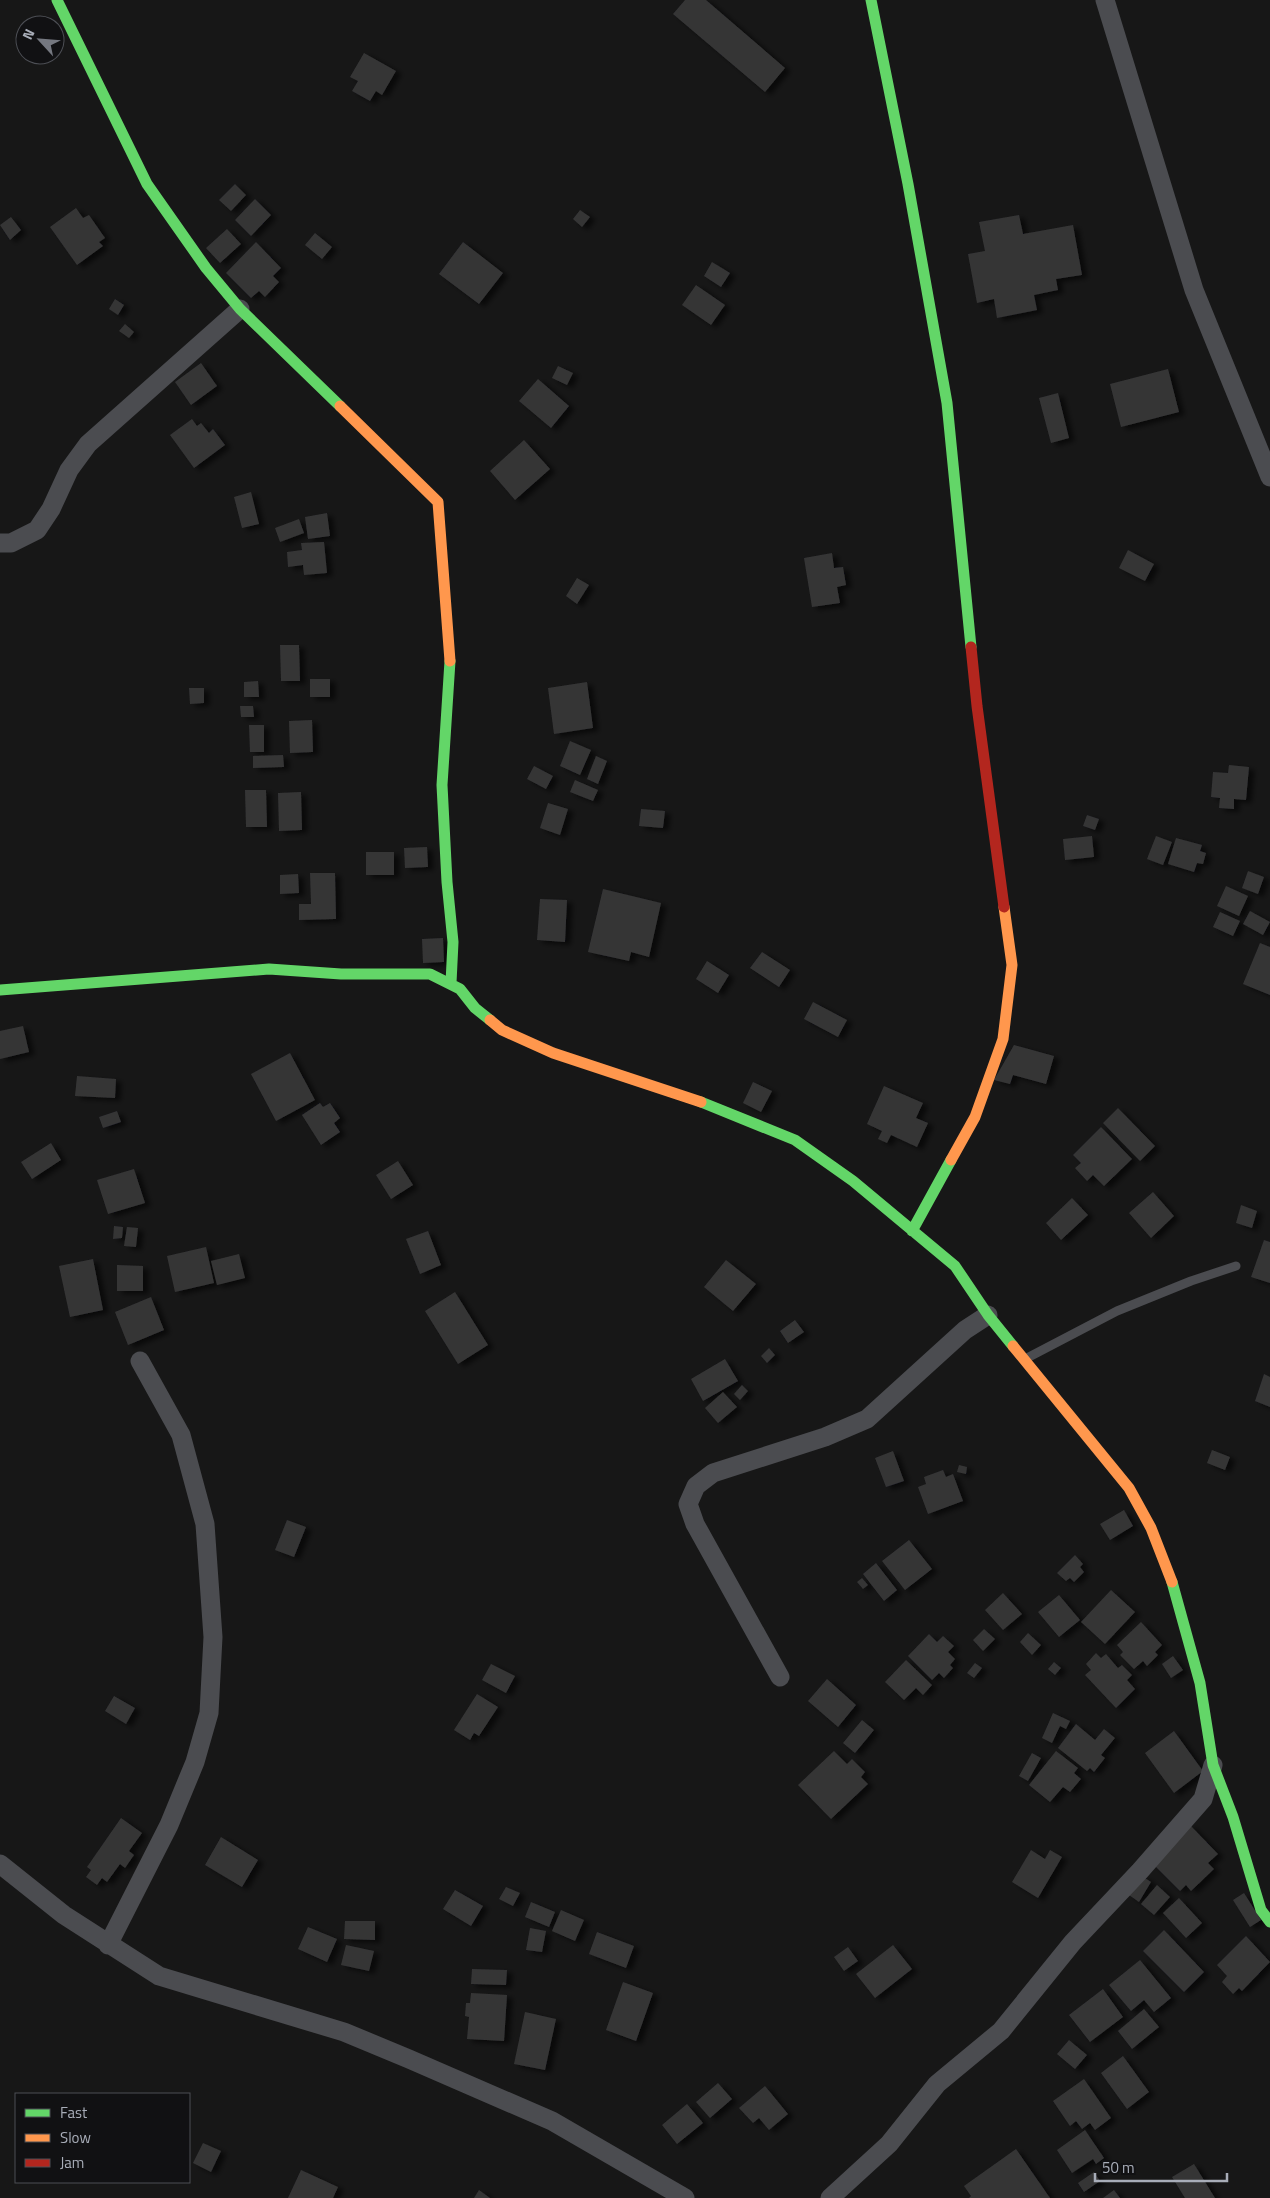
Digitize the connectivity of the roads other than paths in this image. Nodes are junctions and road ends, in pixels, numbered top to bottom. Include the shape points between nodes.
1 (58, 0) edge
2 (871, 0) edge
3 (1105, 0) edge
4 (240, 309) junction
5 (1270, 477) edge
6 (0, 543) edge
7 (451, 983) junction
8 (0, 990) edge
9 (912, 1231) junction
10 (1236, 1266) dead end
11 (988, 1314) junction
12 (1025, 1360) junction
13 (140, 1361) dead end
14 (780, 1677) dead end
15 (1213, 1765) junction
16 (0, 1864) edge
17 (1270, 1922) edge
18 (108, 1945) junction
19 (685, 2198) edge
20 (830, 2198) edge

1 - 4 street via 147,184 206,268
2 - 9 street via 947,403 977,706 1012,965 1003,1039 975,1117
3 - 5 street via 1194,290
4 - 6 street via 88,444 37,530 11,543
4 - 7 street via 438,502 451,653 442,785 453,942
7 - 8 street via 430,974 341,974 269,969
7 - 9 street via 502,1030 553,1053 709,1105 795,1140 853,1181
9 - 11 street via 955,1266
10 - 12 lane via 1117,1311
11 - 12 street
11 - 14 street via 964,1330 867,1419 825,1437 713,1473 696,1486 688,1504 695,1524
12 - 15 street via 1129,1488 1151,1528 1173,1586 1200,1683
13 - 18 street via 180,1435 205,1524 213,1637 209,1713 169,1826
15 - 17 street via 1233,1817 1261,1910
15 - 20 street via 1203,1799 1073,1942 1001,2031 937,2084 889,2144
16 - 18 street
18 - 19 street via 159,1976 344,2032 552,2121

